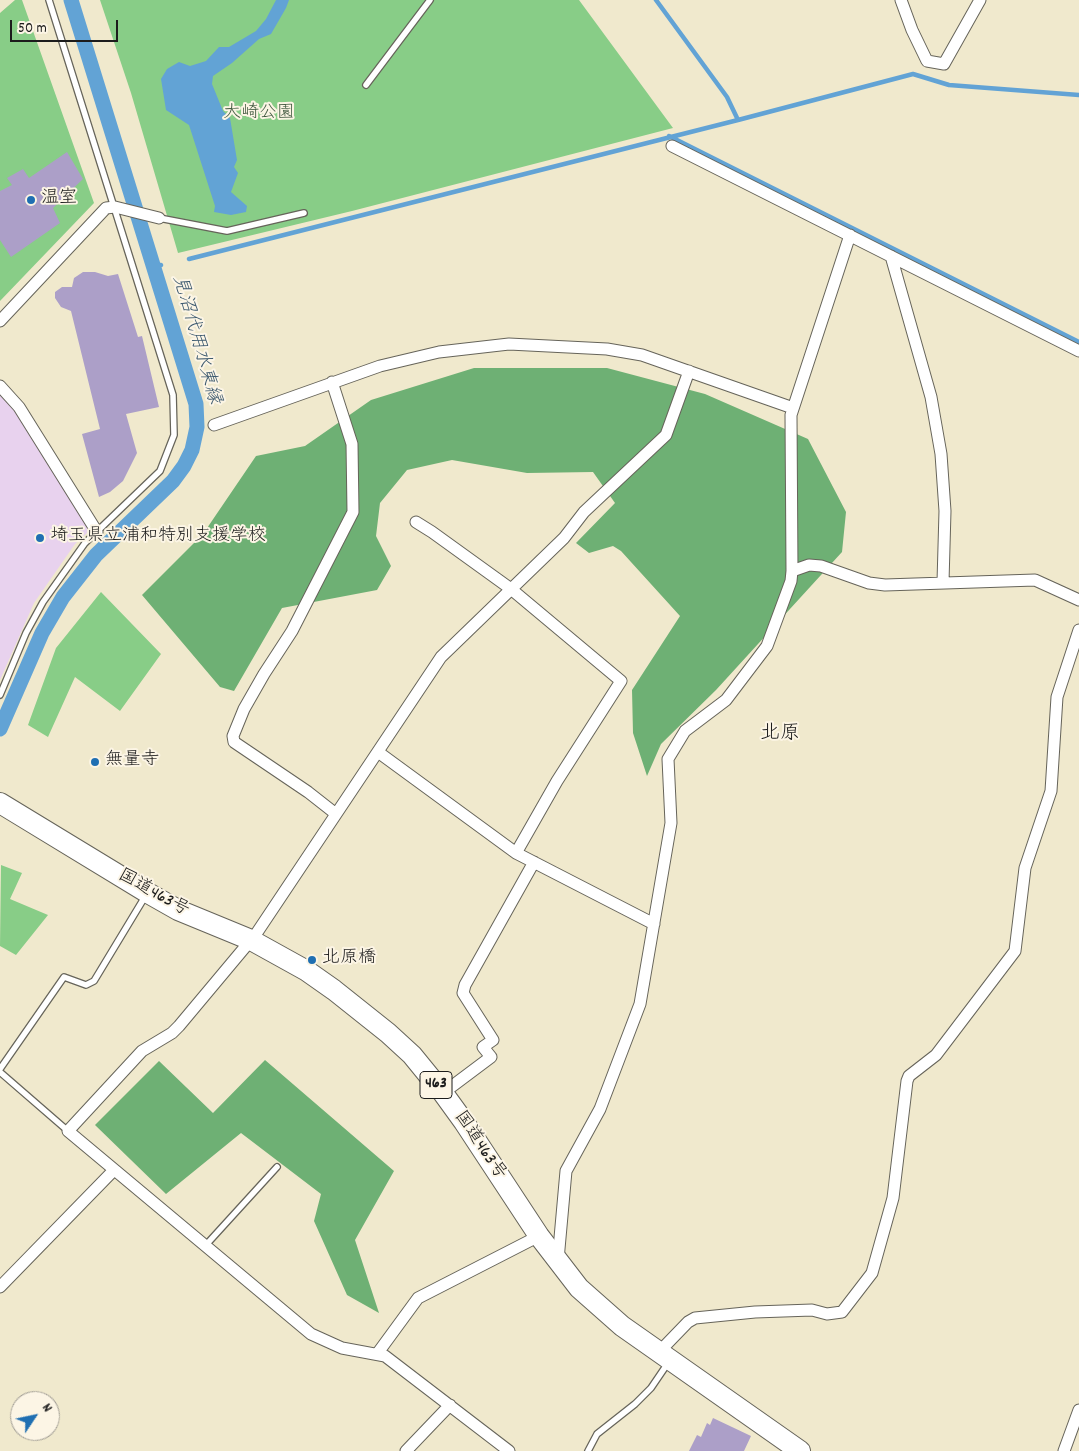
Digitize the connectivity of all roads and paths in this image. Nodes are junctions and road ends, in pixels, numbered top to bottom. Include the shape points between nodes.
1 (49, 0) edge
2 (430, 0) edge
3 (901, 0) edge
4 (980, 0) edge
5 (366, 84) dead end
6 (672, 146) dead end
7 (115, 208) junction
8 (304, 213) dead end
9 (159, 218) joint
10 (850, 235) junction
11 (891, 256) junction
12 (0, 322) edge
13 (1079, 351) edge
14 (689, 371) junction
15 (332, 382) junction
16 (0, 386) edge
17 (793, 408) junction
18 (214, 424) dead end
19 (416, 522) dead end
20 (97, 532) junction
21 (792, 571) junction
22 (943, 582) junction
23 (511, 589) junction
24 (1079, 600) edge
25 (1079, 630) edge
26 (0, 695) edge
27 (378, 752) junction
28 (0, 803) edge
29 (336, 814) junction
30 (516, 853) junction
31 (534, 862) junction
32 (148, 893) junction
33 (654, 924) junction
34 (251, 940) junction
35 (0, 1070) edge
36 (443, 1093) junction
37 (68, 1131) junction
38 (277, 1167) dead end
39 (114, 1170) junction
40 (539, 1236) junction
41 (205, 1246) junction
42 (558, 1262) junction
43 (0, 1287) edge
44 (377, 1354) junction
45 (665, 1356) junction
46 (450, 1405) junction
47 (1079, 1410) edge
48 (406, 1451) edge
49 (508, 1451) edge
50 (588, 1451) edge
51 (800, 1451) edge
52 (1064, 1451) edge

1 - 7 lane
2 - 5 lane
3 - 4 street via 927,61 944,64
6 - 10 street
7 - 9 street
7 - 12 street via 106,208
7 - 20 lane via 173,395 174,435 160,471
8 - 9 lane via 227,232
10 - 11 street
10 - 17 street
11 - 13 street
11 - 22 street via 931,397 941,454 945,511
14 - 15 street via 642,354 510,344 438,352
14 - 17 street
14 - 23 street via 666,435 584,512 564,538
15 - 18 street
15 - 29 street via 352,444 353,512 292,631 244,710 234,742
16 - 20 street via 19,407
17 - 21 street
19 - 23 street
20 - 26 lane via 85,543 43,602
21 - 22 street via 809,565 869,583
21 - 33 street via 767,646 726,700 685,731 668,759 670,823
22 - 24 street via 1036,580
23 - 27 street via 441,657
23 - 30 street via 621,682 557,781
25 - 45 street via 1057,697 1051,791 1025,868 1016,951 936,1055 907,1081 893,1198 872,1273 842,1312 755,1312 695,1318 688,1322
27 - 29 street
27 - 30 street
28 - 32 highway, 国道463号 / 463
29 - 34 street
30 - 31 street
31 - 33 street
31 - 36 street via 463,993 493,1040 484,1047 491,1057
32 - 34 highway, 国道463号 / 463 via 187,914
32 - 35 lane via 94,981 86,985 64,977
33 - 42 street via 640,1004 600,1109 566,1170
34 - 36 highway, 国道463号 / 463 via 307,971 388,1033 412,1055
34 - 37 street via 179,1026 142,1050
35 - 37 lane
36 - 40 highway, 国道463号 / 463
37 - 39 street
38 - 41 lane
39 - 41 street
39 - 43 street
40 - 42 highway, 国道463号 / 463
40 - 44 street via 418,1298
41 - 44 street via 311,1334 342,1348
42 - 45 highway, 国道463号 / 463 via 579,1288 622,1326
44 - 46 street via 385,1356
45 - 50 lane via 651,1388 597,1434
45 - 51 highway, 国道463号 / 463
46 - 48 street
46 - 49 street
47 - 52 street

